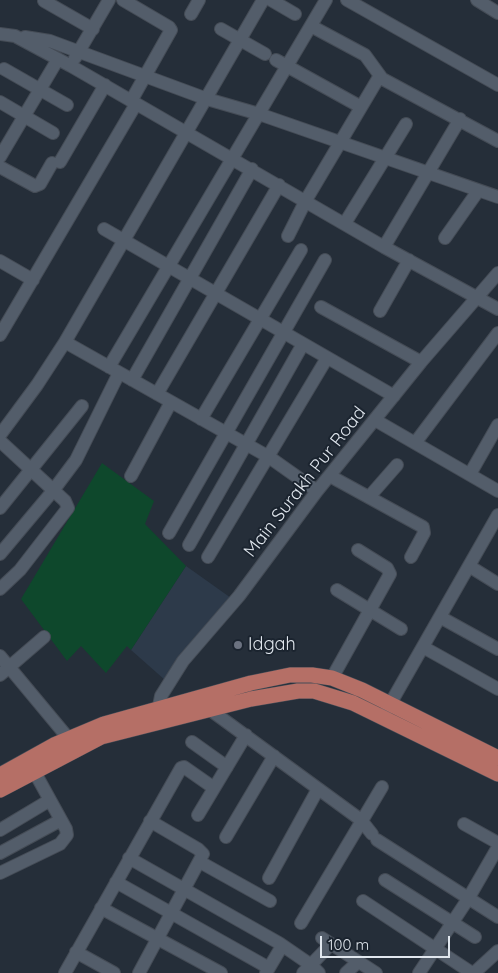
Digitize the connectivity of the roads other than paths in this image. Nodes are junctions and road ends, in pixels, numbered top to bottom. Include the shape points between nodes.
1 (109, 0) edge
2 (123, 0) edge
3 (199, 0) edge
4 (263, 0) edge
5 (271, 0) edge
6 (326, 0) edge
7 (347, 0) edge
8 (477, 0) edge
9 (44, 1) edge
10 (498, 13) edge
11 (192, 14) dead end
12 (295, 14) dead end
13 (0, 26) edge
14 (311, 26) junction
15 (93, 29) junction
16 (221, 29) dead end
17 (0, 34) edge
18 (15, 36) junction
19 (240, 40) junction
20 (79, 52) junction
21 (58, 59) junction
22 (276, 60) junction
23 (71, 66) junction
24 (4, 69) dead end
25 (146, 75) junction
26 (381, 77) junction
27 (498, 85) edge
28 (105, 86) junction
29 (40, 90) junction
30 (207, 99) junction
31 (0, 102) edge
32 (134, 103) junction
33 (67, 105) dead end
34 (361, 107) junction
35 (258, 114) junction
36 (24, 116) junction
37 (460, 119) junction
38 (406, 124) dead end
39 (53, 133) dead end
40 (187, 133) junction
41 (498, 141) edge
42 (340, 143) junction
43 (0, 157) edge
44 (232, 158) junction
45 (384, 159) junction
46 (0, 167) edge
47 (252, 169) junction
48 (427, 174) junction
49 (279, 185) junction
50 (478, 191) junction
51 (498, 197) edge
52 (306, 200) junction
53 (345, 223) junction
54 (104, 229) dead end
55 (288, 236) dead end
56 (445, 238) dead end
57 (125, 242) junction
58 (384, 247) junction
59 (301, 250) dead end
60 (325, 260) dead end
61 (409, 260) junction
62 (0, 261) edge
63 (168, 266) junction
64 (498, 273) edge
65 (189, 279) junction
66 (33, 280) junction
67 (215, 294) junction
68 (478, 297) junction
69 (321, 307) dead end
70 (498, 309) edge
71 (380, 311) dead end
72 (260, 319) junction
73 (283, 333) junction
74 (498, 333) edge
75 (0, 336) edge
76 (65, 342) junction
77 (303, 344) junction
78 (326, 358) junction
79 (421, 362) junction
80 (114, 370) junction
81 (132, 380) junction
82 (157, 394) junction
83 (394, 396) junction
84 (171, 402) junction
85 (82, 406) dead end
86 (201, 419) junction
87 (375, 420) junction
88 (498, 425) edge
89 (226, 433) junction
90 (0, 435) edge
91 (0, 441) edge
92 (415, 443) junction
93 (245, 444) junction
94 (269, 458) junction
95 (397, 465) dead end
96 (32, 470) junction
97 (470, 474) junction
98 (131, 476) dead end
99 (330, 476) junction
100 (54, 491) junction
101 (498, 491) edge
102 (317, 492) junction
103 (369, 497) junction
104 (0, 508) edge
105 (496, 524) edge
106 (169, 534) dead end
107 (189, 545) dead end
108 (358, 550) dead end
109 (0, 554) edge
110 (208, 557) dead end
111 (411, 557) dead end
112 (469, 566) junction
113 (498, 584) edge
114 (0, 589) edge
115 (337, 590) dead end
116 (370, 610) junction
117 (440, 617) junction
118 (401, 629) dead end
119 (44, 637) dead end
120 (423, 647) junction
121 (498, 649) edge
122 (0, 656) edge
123 (5, 671) edge
124 (332, 678) junction
125 (498, 689) edge
126 (206, 703) junction
127 (391, 703) junction
128 (157, 715) junction
129 (383, 717) junction
130 (246, 735) junction
131 (192, 742) dead end
132 (73, 743) junction
133 (274, 756) junction
134 (498, 758) edge
135 (227, 767) junction
136 (34, 771) junction
137 (498, 774) edge
138 (0, 775) edge
139 (382, 787) dead end
140 (214, 788) junction
141 (318, 789) junction
142 (0, 790) edge
143 (50, 800) junction
144 (198, 815) dead end
145 (61, 820) junction
146 (361, 820) junction
147 (150, 821) junction
148 (464, 824) dead end
149 (0, 830) edge
150 (226, 837) dead end
151 (498, 843) edge
152 (498, 847) edge
153 (0, 854) edge
154 (130, 858) junction
155 (200, 862) junction
156 (0, 872) edge
157 (269, 878) dead end
158 (385, 880) dead end
159 (116, 882) junction
160 (184, 889) junction
161 (468, 899) junction
162 (270, 900) dead end
163 (363, 901) dead end
164 (101, 908) junction
165 (172, 912) junction
166 (498, 917) edge
167 (302, 923) dead end
168 (452, 924) junction
169 (476, 937) dead end
170 (157, 940) junction
171 (282, 946) junction
172 (435, 949) junction
173 (498, 951) edge
174 (76, 952) junction
175 (358, 962) junction
176 (311, 970) edge
177 (268, 971) edge
178 (65, 973) edge
179 (114, 973) edge
180 (139, 973) edge
181 (221, 973) edge
182 (346, 973) edge
183 (376, 973) edge
184 (419, 973) edge
185 (473, 973) edge

1 - 15 street
2 - 25 street via 171,28
3 - 11 street
4 - 19 street
5 - 12 street
6 - 14 street
7 - 27 street
8 - 10 street
9 - 15 street
13 - 18 street
14 - 22 street
14 - 26 street via 365,55
15 - 20 street
16 - 19 street
17 - 18 street
18 - 20 street via 50,41
18 - 21 street
19 - 22 street
19 - 30 street
20 - 23 street
20 - 25 street
21 - 23 street
21 - 29 street
22 - 34 street
22 - 35 street
23 - 28 street
24 - 29 street
25 - 30 street
25 - 32 street
26 - 34 street via 376,79
26 - 37 street
28 - 32 street
28 - 46 street via 40,184 35,186
29 - 33 street
29 - 36 street
30 - 35 street
30 - 40 street
31 - 36 street
32 - 40 street
32 - 66 street
34 - 42 street
35 - 42 street
35 - 44 street
36 - 39 street
36 - 43 street
37 - 41 street
37 - 48 street
38 - 45 street
40 - 44 street
40 - 57 street
42 - 45 street
42 - 52 street
44 - 47 street
44 - 63 street
45 - 48 street
45 - 53 street
47 - 49 street
47 - 65 street
48 - 50 street
48 - 58 street
49 - 52 street
49 - 67 street
50 - 51 street
50 - 56 street
52 - 53 street
52 - 55 street
53 - 58 street
54 - 57 street
57 - 63 street
57 - 76 street
58 - 61 street
59 - 72 street
60 - 73 street
61 - 68 street
61 - 71 street
62 - 66 street
63 - 65 street
63 - 80 street
64 - 68 street, Main Surakh Pur Road
65 - 67 street
65 - 81 street
66 - 75 street
67 - 72 street
67 - 82 street
68 - 70 street
68 - 79 street, Main Surakh Pur Road
69 - 79 street
72 - 73 street
72 - 86 street
73 - 77 street
73 - 89 street
74 - 92 street
76 - 80 street
76 - 90 street
77 - 78 street
77 - 93 street
78 - 83 street
78 - 94 street
79 - 83 street, Main Surakh Pur Road
80 - 81 street
80 - 100 street via 76,460
81 - 82 street
82 - 84 street
83 - 87 street, Main Surakh Pur Road
84 - 86 street
84 - 98 street
85 - 96 street
86 - 89 street
87 - 92 street
87 - 99 street, Main Surakh Pur Road
88 - 97 street
89 - 93 street
89 - 106 street
91 - 96 street
92 - 97 street
93 - 94 street
93 - 107 street
94 - 102 street
94 - 110 street
95 - 103 street
96 - 100 street
96 - 104 street
97 - 101 street
99 - 102 street, Main Surakh Pur Road
99 - 103 street
100 - 109 street
100 - 114 street via 68,508 20,570
102 - 128 street, Main Surakh Pur Road via 239,596 169,680
103 - 111 street via 423,527 424,533
105 - 112 street
108 - 116 street via 390,570
112 - 113 street
112 - 117 street
115 - 116 street
116 - 118 street
116 - 124 street
117 - 120 street
117 - 121 street
119 - 123 street
120 - 125 street
120 - 127 street
122 - 123 street
123 - 132 street
124 - 126 main road via 290,675
124 - 127 main road
126 - 128 main road
126 - 129 main road via 314,691 353,703
126 - 130 street
127 - 129 street
127 - 134 main road
128 - 132 main road
129 - 137 main road
130 - 133 street
130 - 135 street
131 - 135 street
132 - 136 main road
132 - 138 main road
133 - 141 street
133 - 150 street
135 - 140 street
136 - 142 main road
136 - 143 street
139 - 146 street
140 - 144 street
140 - 147 street via 182,767
141 - 146 street
141 - 157 street
143 - 145 street
143 - 149 street
145 - 153 street
145 - 156 street via 66,835 60,844
146 - 161 street via 375,837
146 - 167 street
147 - 154 street
147 - 155 street via 202,851
148 - 151 street
152 - 161 street
154 - 159 street
154 - 160 street
155 - 160 street
155 - 162 street
158 - 168 street
159 - 164 street
159 - 165 street
160 - 165 street
160 - 171 street
161 - 166 street
161 - 168 street
163 - 172 street
164 - 170 street
164 - 174 street
165 - 170 street
165 - 177 street
168 - 169 street
168 - 172 street
170 - 180 street
170 - 181 street
171 - 176 street
171 - 177 street
172 - 184 street
172 - 185 street
173 - 185 street
174 - 178 street
174 - 179 street
175 - 176 street via 327,941
175 - 182 street
175 - 183 street

